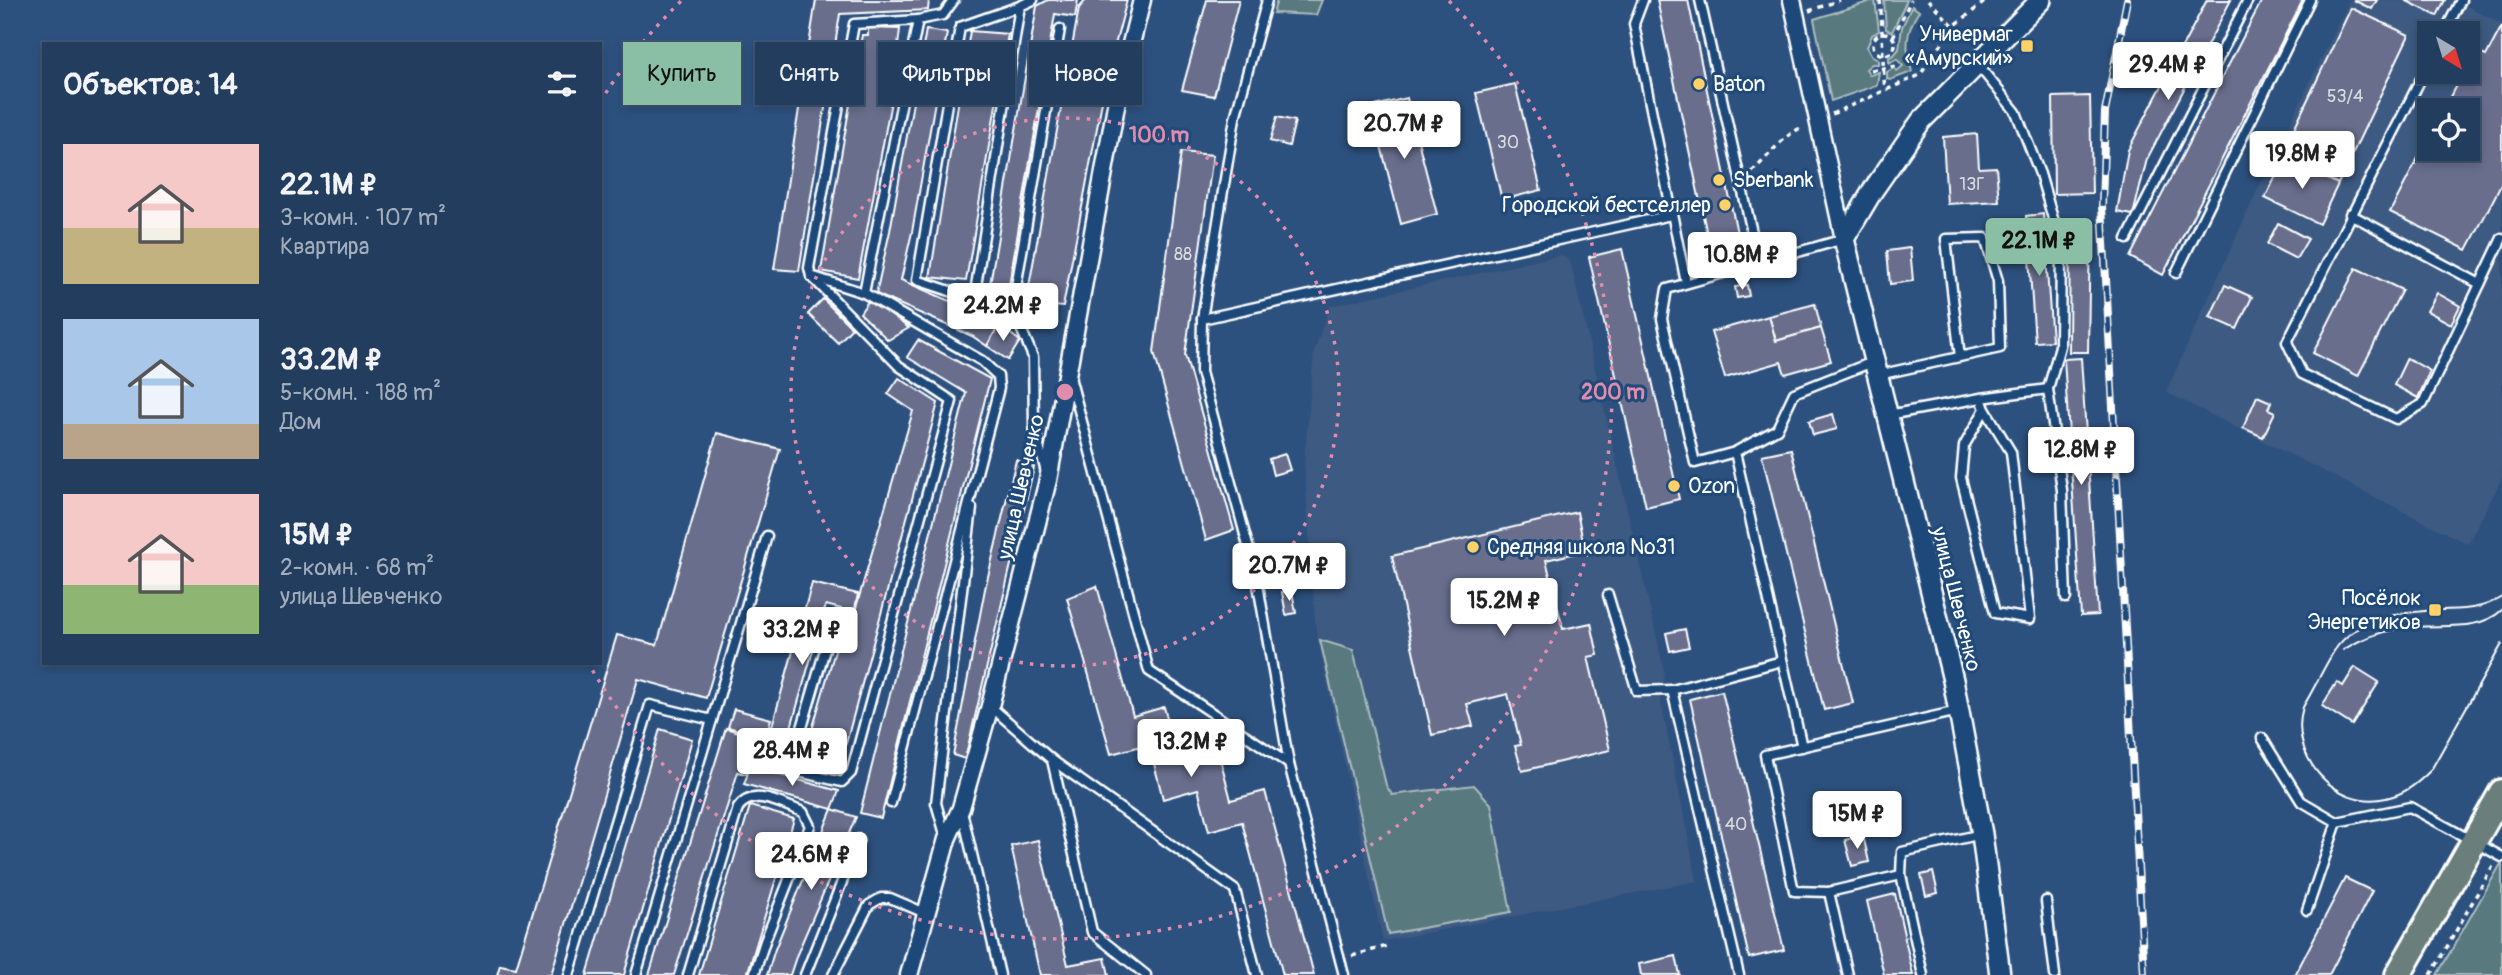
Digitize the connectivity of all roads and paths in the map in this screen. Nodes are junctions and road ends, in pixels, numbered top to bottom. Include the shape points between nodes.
1 (954, 0) edge
2 (1033, 0) edge
3 (1142, 0) edge
4 (1267, 0) edge
5 (1643, 0) edge
6 (1700, 0) edge
7 (1840, 0) edge
8 (1880, 0) edge
9 (1911, 0) edge
10 (1928, 0) edge
11 (1987, 0) edge
12 (2041, 0) edge
13 (2249, 0) edge
14 (2310, 0) edge
15 (2461, 0) edge
16 (1020, 6) junction
17 (1794, 8) edge
18 (918, 20) junction
19 (2450, 21) edge
20 (1954, 26) junction
21 (1060, 29) dead end
22 (1884, 33) junction
23 (1893, 37) junction
24 (1884, 55) junction
25 (1978, 65) junction
26 (1897, 66) dead end
27 (1882, 68) junction
28 (1871, 70) dead end
29 (2418, 84) edge
30 (1885, 90) junction
31 (1819, 120) junction
32 (1740, 185) junction
33 (2350, 214) junction
34 (1671, 215) junction
35 (2502, 238) edge
36 (1844, 239) junction
37 (2127, 239) dead end
38 (1759, 264) junction
39 (2176, 272) dead end
40 (811, 276) junction
41 (1686, 283) junction
42 (2480, 284) junction
43 (864, 293) junction
44 (974, 299) junction
45 (1202, 319) junction
46 (1020, 326) junction
47 (1961, 358) junction
48 (1877, 368) junction
49 (1069, 373) junction
50 (2048, 389) junction
51 (1981, 398) junction
52 (1985, 409) junction
53 (1888, 415) junction
54 (1735, 452) junction
55 (1048, 480) junction
56 (975, 481) junction
57 (767, 536) dead end
58 (1608, 595) dead end
59 (2066, 598) dead end
60 (833, 622) dead end
61 (1782, 661) junction
62 (1672, 690) junction
63 (990, 706) junction
64 (1958, 711) junction
65 (712, 720) junction
66 (2262, 738) dead end
67 (1802, 747) junction
68 (1052, 760) junction
69 (1289, 764) junction
70 (2502, 792) edge
71 (891, 803) dead end
72 (961, 808) junction
73 (2337, 822) junction
74 (1982, 834) junction
75 (859, 839) dead end
76 (947, 839) junction
77 (2474, 841) junction
78 (2501, 856) edge
79 (1901, 875) junction
80 (1829, 892) junction
81 (2046, 901) dead end
82 (2307, 910) dead end
83 (925, 913) junction
84 (1387, 946) dead end
85 (1340, 959) junction
86 (569, 975) edge
87 (636, 975) edge
88 (688, 975) edge
89 (754, 975) edge
90 (804, 975) edge
91 (833, 975) edge
92 (909, 975) edge
93 (1000, 975) edge
94 (1146, 975) edge
95 (1256, 975) edge
96 (1344, 975) edge
97 (1739, 975) edge
98 (1848, 975) edge
99 (1923, 975) edge
100 (2000, 975) edge
101 (2055, 975) edge
102 (2398, 975) edge
103 (2431, 975) edge

1 - 18 lane via 943,15
2 - 16 lane
3 - 49 street, улица Шевченко via 1117,100
4 - 45 lane via 1235,118
5 - 34 lane via 1634,24
6 - 32 lane
7 - 17 path
8 - 22 path
9 - 23 path
10 - 20 path
11 - 20 path
12 - 25 street
13 - 37 lane
14 - 39 lane
15 - 19 lane
16 - 44 lane
16 - 44 lane via 960,27 917,280
17 - 31 street, улица Шевченко
18 - 40 lane via 854,24
18 - 43 lane
20 - 30 path via 1920,75
21 - 46 lane via 1015,293
22 - 23 path
22 - 24 path
22 - 24 path via 1873,42
23 - 24 path via 1895,47
24 - 27 path
25 - 36 street via 1921,121
25 - 50 lane via 2016,113 2061,246 2060,346
26 - 27 path
27 - 28 path
27 - 30 path
29 - 33 lane
30 - 31 path
31 - 32 path via 1789,133
31 - 36 street, улица Шевченко
32 - 38 lane
33 - 42 lane
33 - 42 lane via 2287,342 2302,374 2396,419 2423,404
34 - 41 lane
34 - 45 lane
35 - 42 lane
36 - 38 lane
36 - 48 street, улица Шевченко
38 - 41 lane
40 - 43 lane
40 - 60 lane via 899,366 952,401 851,773 842,782 799,772 792,762
41 - 54 lane via 1667,289 1662,319 1695,463
43 - 56 lane via 982,361 998,376 999,388
44 - 46 lane
45 - 69 lane via 1201,372 1257,579
46 - 55 lane via 1032,356 1034,428
47 - 47 lane via 2000,348 1998,281 1985,238 1946,239
47 - 48 lane
48 - 53 street, улица Шевченко
48 - 54 lane via 1794,393 1776,429
49 - 55 street, улица Шевченко
49 - 69 lane via 1149,671
50 - 51 lane
50 - 59 lane via 2063,490
51 - 52 lane
51 - 53 lane
52 - 52 lane via 2011,452 2030,619 1994,613 1961,478 1964,446
53 - 64 street, улица Шевченко
54 - 61 lane
55 - 63 street, улица Шевченко
56 - 71 lane
56 - 76 lane via 936,803
57 - 65 lane
58 - 62 lane via 1637,691
61 - 62 lane
61 - 67 lane
62 - 97 lane
63 - 68 lane
63 - 72 street, улица Шевченко
64 - 67 lane
64 - 74 street, улица Шевченко
65 - 86 lane via 650,705
65 - 87 lane
66 - 73 lane via 2301,801
67 - 80 lane via 1765,755 1794,891
68 - 94 lane via 1092,932
68 - 95 lane via 1235,890
69 - 85 lane
70 - 77 main road
72 - 76 street, улица Шевченко
72 - 93 lane
73 - 77 lane via 2410,807
73 - 82 lane
74 - 79 lane via 1902,852
74 - 100 street, улица Шевченко
75 - 90 lane
76 - 83 street, улица Шевченко
77 - 78 lane
77 - 102 main road
78 - 103 path
79 - 80 lane
79 - 99 lane
80 - 98 lane
81 - 101 lane
83 - 91 lane via 890,898 869,905
83 - 92 street, улица Шевченко
84 - 85 path
85 - 96 lane
88 - 89 lane via 738,808 744,800 757,796 803,812 810,825

